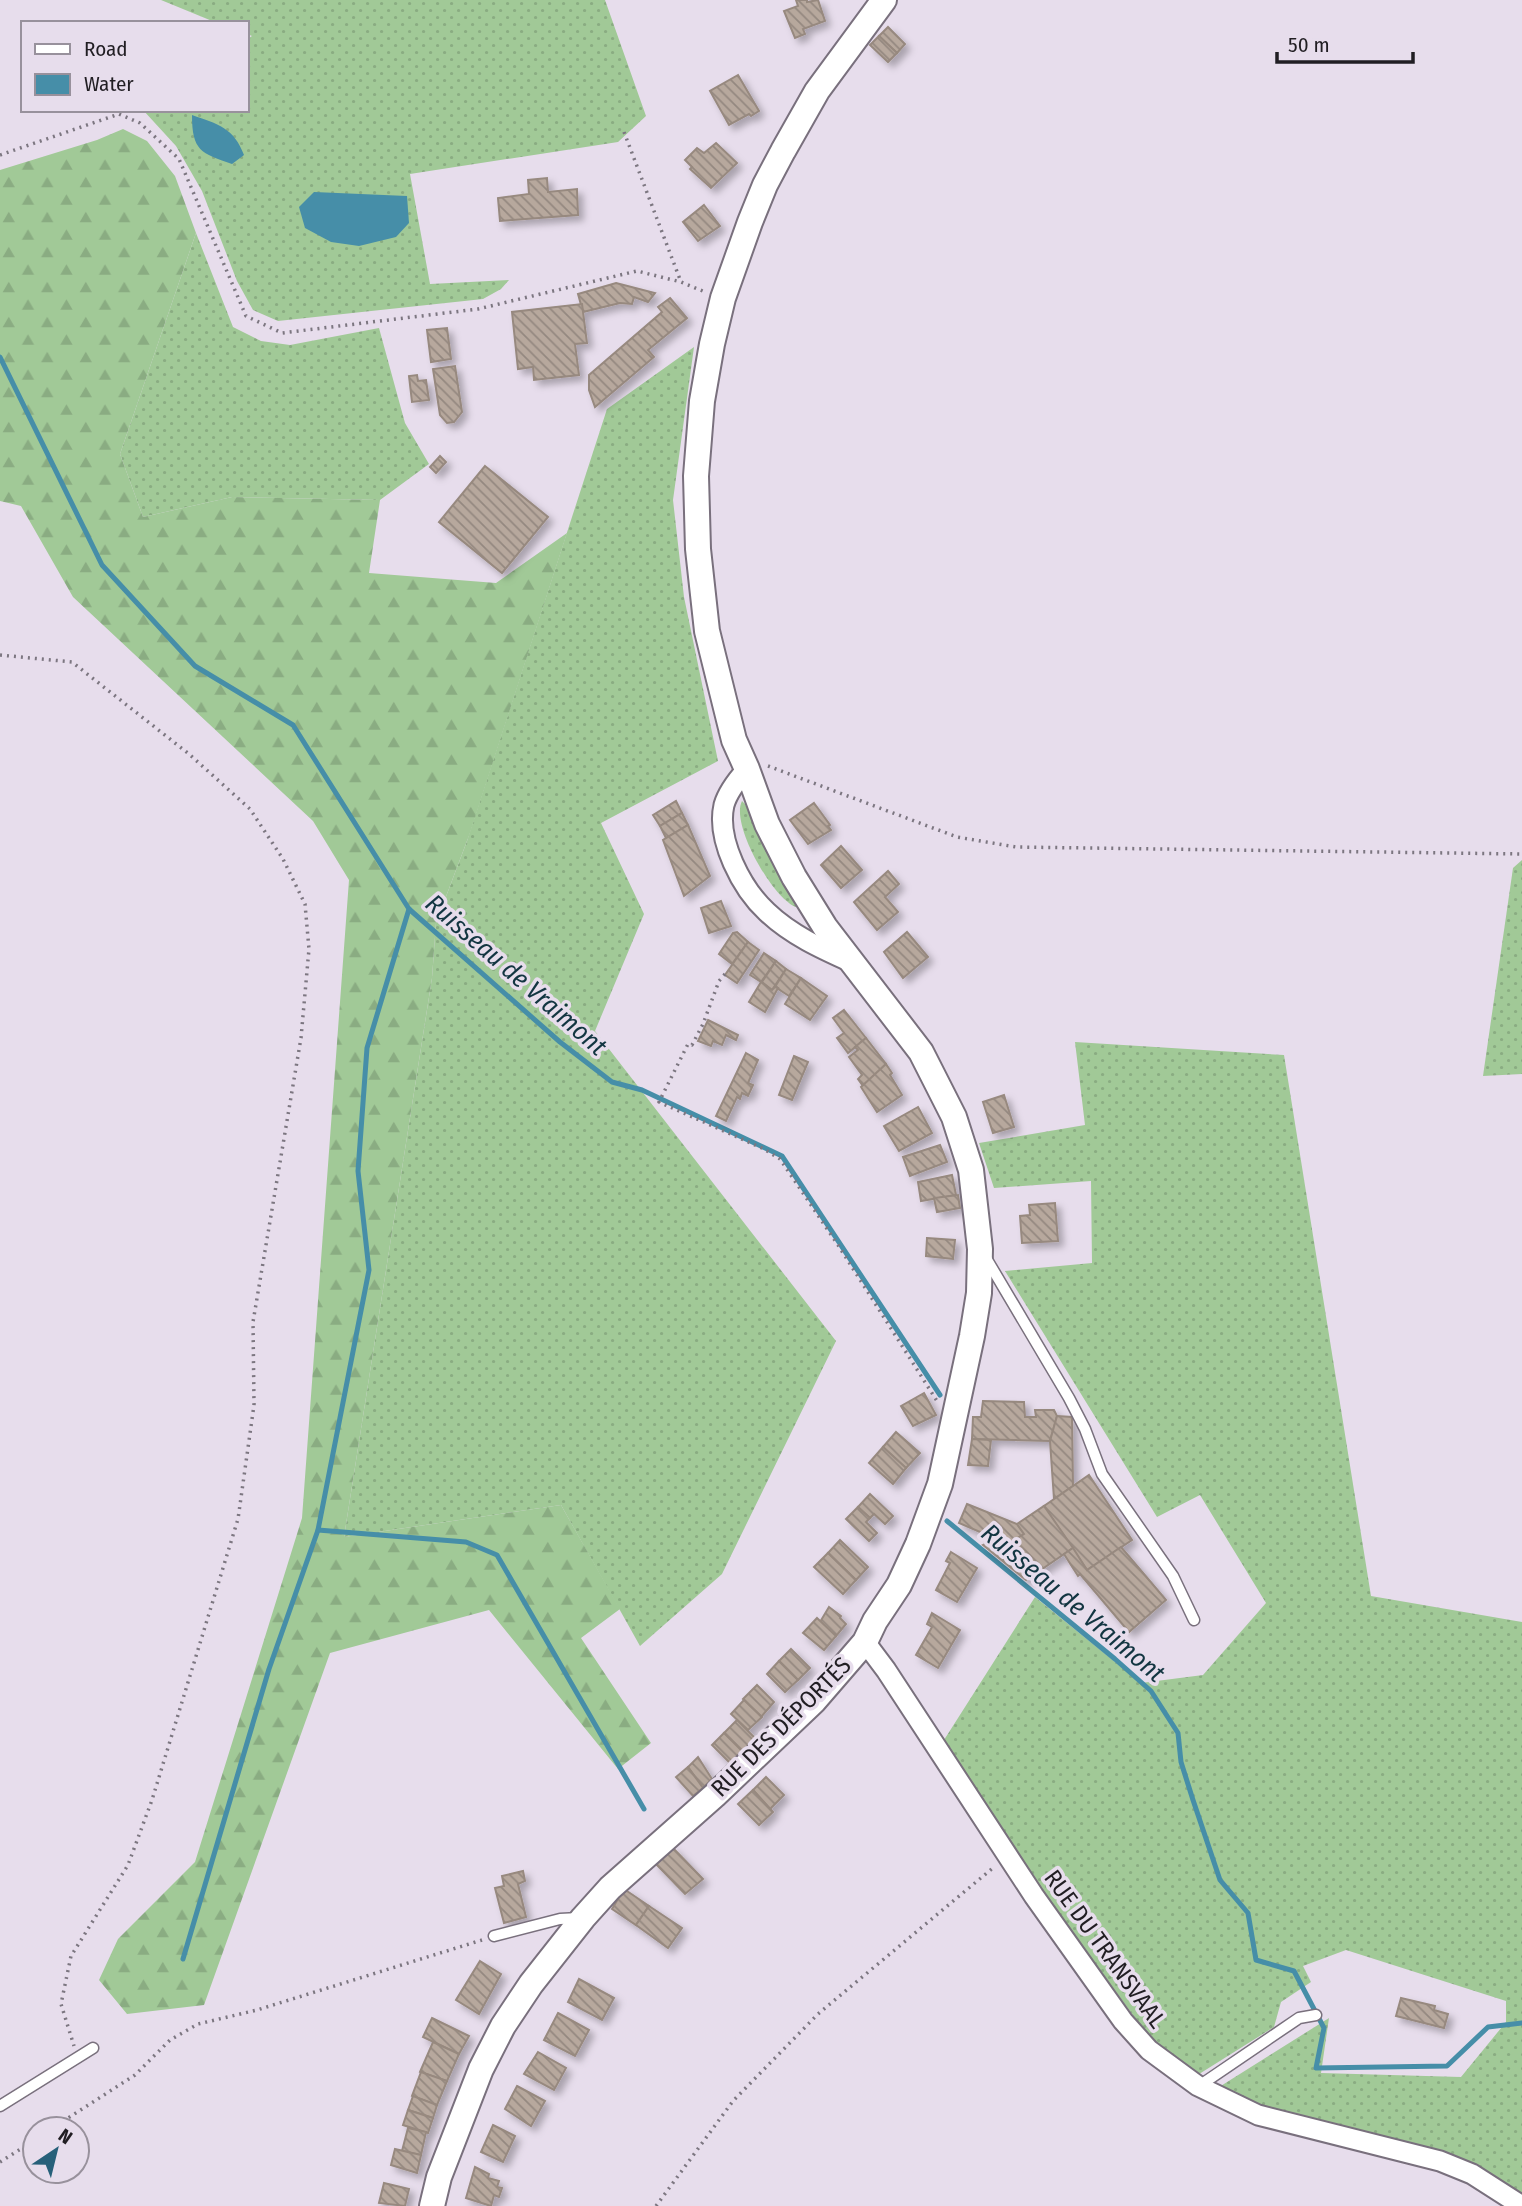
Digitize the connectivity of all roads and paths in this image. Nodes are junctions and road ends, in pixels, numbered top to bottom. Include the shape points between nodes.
1 (884, 0) edge
2 (624, 132) dead end
3 (0, 155) edge
4 (681, 282) junction
5 (723, 298) junction
6 (0, 655) edge
7 (747, 769) junction
8 (1522, 854) edge
9 (851, 962) junction
10 (725, 974) dead end
11 (980, 1248) junction
12 (955, 1415) junction
13 (1194, 1620) dead end
14 (865, 1642) junction
15 (1008, 1856) junction
16 (583, 1918) junction
17 (494, 1936) joint
18 (1317, 2015) dead end
19 (93, 2049) dead end
20 (78, 2058) junction
21 (1198, 2086) junction
22 (0, 2106) edge
23 (73, 2115) edge
24 (21, 2149) edge
25 (0, 2162) edge
26 (432, 2206) edge
27 (656, 2206) edge
28 (1522, 2206) edge

1 - 5 street, RUE DES DÉPORTÉS via 817,91 783,151 765,185
2 - 4 path
3 - 4 path via 119,114 140,123 179,159 246,316 282,332 478,309 637,271
4 - 5 path
5 - 7 street, RUE DES DÉPORTÉS via 702,401 696,476 698,549 707,631 734,740
6 - 20 path via 72,662 189,754 250,809 283,859 305,904 309,949 302,1038 253,1322 254,1405 237,1519 128,1865 71,1956 61,2004
7 - 8 path via 769,766 957,837 1016,847
7 - 9 street, RUE DES DÉPORTÉS via 767,824 794,877
7 - 9 street, RUE DES DÉPORTÉS via 724,803 722,825 736,871 767,912 807,941
9 - 11 street, RUE DES DÉPORTÉS via 921,1052 954,1116 971,1170
10 - 12 path via 659,1102 780,1158 934,1399
11 - 12 street, RUE DES DÉPORTÉS via 977,1304
11 - 13 lane via 1069,1398 1102,1474 1173,1576
12 - 14 street, RUE DES DÉPORTÉS via 940,1484 918,1544
14 - 15 street, RUE DU TRANSVAAL
14 - 16 street, RUE DES DÉPORTÉS via 814,1701
15 - 21 street, RUE DU TRANSVAAL via 1123,2021 1149,2050
15 - 27 path via 818,2014 733,2101
16 - 17 lane via 560,1919
16 - 26 street, RUE DES DÉPORTÉS via 503,2026 481,2068
17 - 23 path via 198,2024 170,2040 135,2075
18 - 21 lane via 1299,2018
19 - 20 lane
20 - 22 lane
21 - 28 street, RUE DU TRANSVAAL via 1258,2115 1440,2161 1472,2174
24 - 25 path

